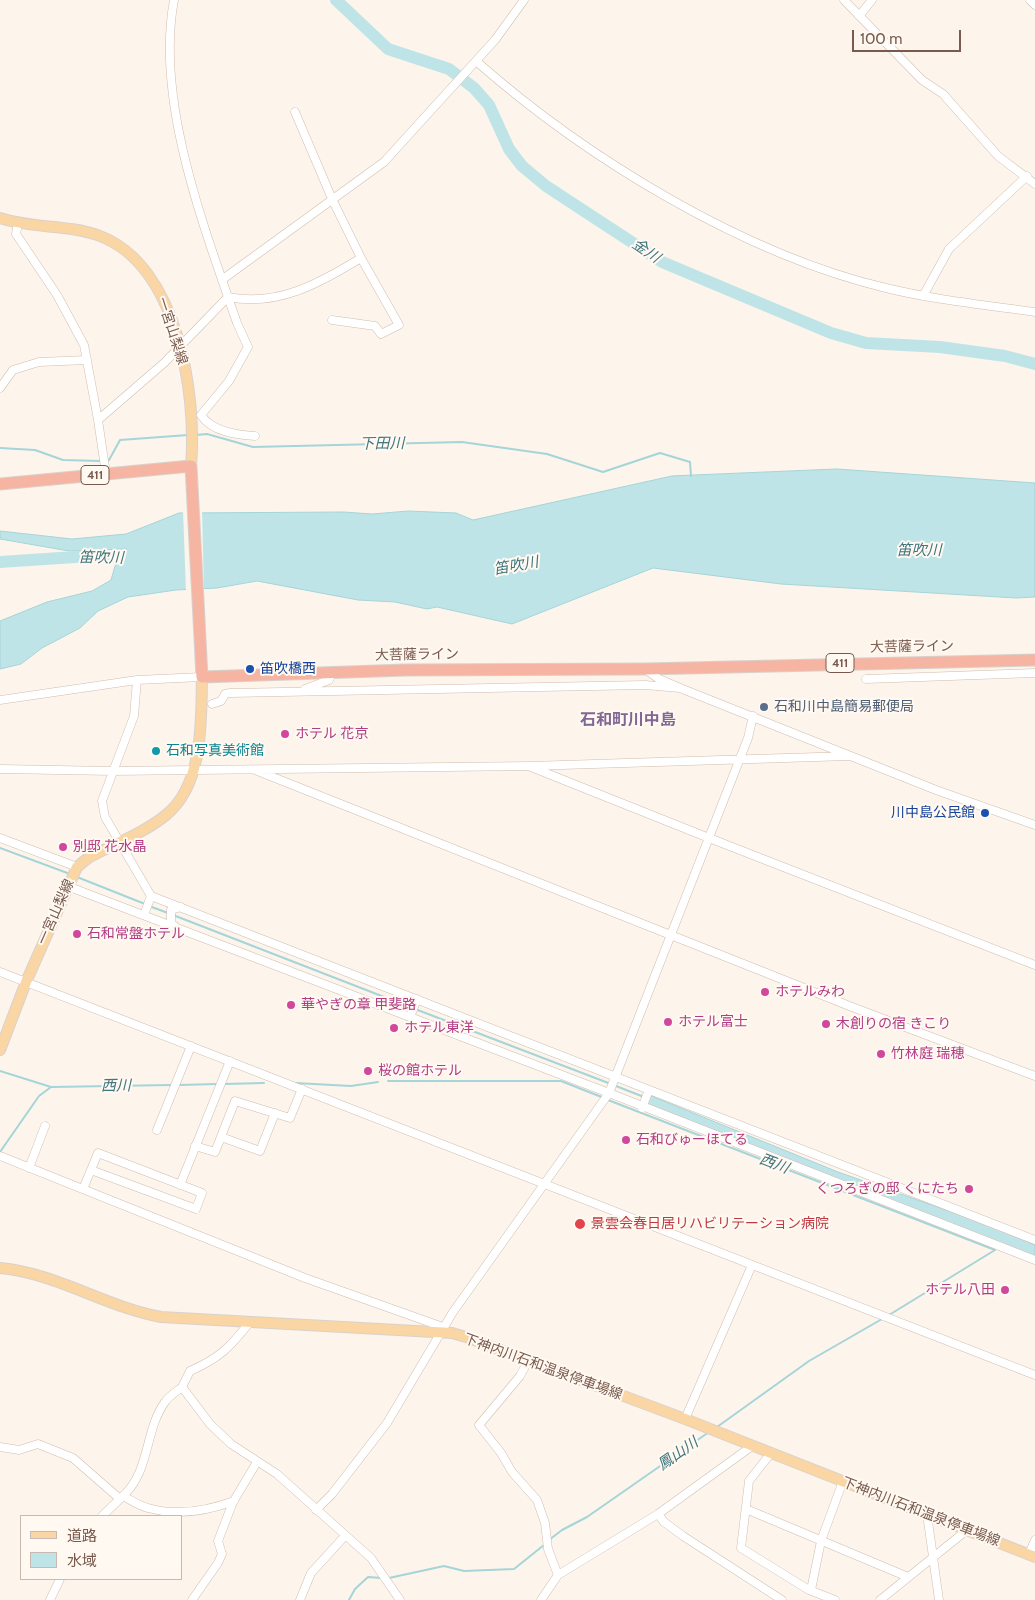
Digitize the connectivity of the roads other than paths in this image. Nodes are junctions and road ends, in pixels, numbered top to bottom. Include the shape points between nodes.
1 (174, 0) edge
2 (524, 0) edge
3 (844, 0) edge
4 (872, 0) edge
5 (1030, 0) edge
6 (1035, 4) edge
7 (859, 16) junction
8 (476, 61) junction
9 (296, 112) dead end
10 (1027, 176) junction
11 (1035, 184) edge
12 (333, 201) junction
13 (0, 218) edge
14 (18, 223) junction
15 (361, 258) junction
16 (222, 279) junction
17 (923, 296) junction
18 (228, 297) junction
19 (1035, 312) edge
20 (332, 320) dead end
21 (179, 347) junction
22 (87, 360) junction
23 (0, 388) edge
24 (98, 420) junction
25 (255, 436) dead end
26 (105, 470) junction
27 (191, 472) junction
28 (0, 484) edge
29 (1035, 660) edge
30 (644, 669) junction
31 (332, 672) junction
32 (1035, 673) edge
33 (202, 677) junction
34 (866, 679) dead end
35 (137, 680) junction
36 (680, 688) junction
37 (301, 690) junction
38 (0, 700) edge
39 (212, 704) dead end
40 (753, 716) junction
41 (849, 756) junction
42 (739, 760) junction
43 (530, 766) junction
44 (251, 768) junction
45 (0, 769) edge
46 (194, 770) junction
47 (112, 771) junction
48 (1035, 825) edge
49 (0, 838) edge
50 (708, 838) junction
51 (120, 842) junction
52 (72, 877) junction
53 (147, 906) junction
54 (182, 907) junction
55 (177, 928) junction
56 (671, 934) junction
57 (1035, 965) edge
58 (0, 972) edge
59 (26, 982) junction
60 (417, 999) junction
61 (410, 1017) junction
62 (191, 1046) junction
63 (0, 1050) edge
64 (230, 1061) junction
65 (1035, 1076) edge
66 (614, 1079) junction
67 (302, 1089) junction
68 (648, 1092) junction
69 (608, 1093) junction
70 (643, 1106) junction
71 (275, 1114) junction
72 (44, 1126) dead end
73 (157, 1130) dead end
74 (221, 1137) junction
75 (196, 1146) junction
76 (1, 1156) edge
77 (29, 1168) junction
78 (91, 1170) junction
79 (545, 1184) junction
80 (180, 1185) junction
81 (83, 1190) junction
82 (1035, 1240) edge
83 (1035, 1260) edge
84 (752, 1265) junction
85 (0, 1268) edge
86 (250, 1322) junction
87 (441, 1330) junction
88 (528, 1361) junction
89 (1035, 1375) edge
90 (182, 1387) junction
91 (686, 1419) junction
92 (752, 1446) junction
93 (0, 1447) edge
94 (771, 1453) junction
95 (257, 1462) junction
96 (843, 1481) junction
97 (121, 1498) junction
98 (234, 1500) junction
99 (746, 1509) junction
100 (316, 1510) junction
101 (658, 1514) junction
102 (927, 1514) junction
103 (103, 1515) edge
104 (968, 1530) junction
105 (344, 1537) junction
106 (1035, 1540) edge
107 (821, 1541) junction
108 (1032, 1555) edge
109 (932, 1558) junction
110 (558, 1575) junction
111 (908, 1577) junction
112 (60, 1580) edge
113 (811, 1590) junction
114 (50, 1600) edge
115 (192, 1600) edge
116 (300, 1600) edge
117 (400, 1600) edge
118 (541, 1600) edge
119 (782, 1600) edge
120 (835, 1600) edge
121 (880, 1600) edge
122 (939, 1600) edge

1 - 16 street via 169,52 179,131 186,167
2 - 8 street
3 - 7 street
4 - 7 street
5 - 6 street
7 - 10 street via 922,80 943,94 998,156
8 - 12 street via 384,162
8 - 17 street via 560,128 668,198 787,255 842,275
9 - 12 street
10 - 11 street
10 - 17 street via 949,249
12 - 15 street
12 - 16 street
13 - 14 main road, 一宮山梨線
14 - 21 main road, 一宮山梨線 via 88,232 120,246 149,274 163,298
14 - 22 street via 16,234 72,320
15 - 18 street via 315,285 283,297
15 - 20 street via 399,325 380,334 375,326
16 - 18 street
17 - 19 street
18 - 21 street
18 - 25 street via 248,347 228,381 201,415 220,429
21 - 24 street
21 - 27 main road, 一宮山梨線 via 191,425
22 - 23 street via 39,362 13,370
22 - 24 street
24 - 26 street
26 - 27 highway, 411
26 - 28 highway, 411
27 - 33 highway
29 - 30 highway, 大菩薩ライン / 411
30 - 31 highway, 大菩薩ライン / 411
30 - 36 street
31 - 33 highway, 大菩薩ライン / 411
31 - 37 street via 329,680
32 - 34 street
33 - 35 street
33 - 46 main road, 一宮山梨線 via 201,730
35 - 38 street
35 - 47 street via 134,716
36 - 37 street via 645,685 351,692
36 - 40 street
37 - 39 street via 230,693
40 - 41 street
40 - 42 street
41 - 42 street
41 - 48 street
42 - 43 street
42 - 50 street
43 - 44 street
43 - 50 street
44 - 46 street
44 - 56 street
45 - 47 street
46 - 47 street
46 - 51 main road, 一宮山梨線 via 168,813
47 - 51 street via 102,809
49 - 52 street
50 - 56 street
50 - 57 street
51 - 52 main road, 一宮山梨線 via 88,858
51 - 53 street
52 - 53 street
52 - 59 main road, 一宮山梨線
53 - 54 street
53 - 55 street
54 - 55 street via 171,910 171,923
54 - 60 street
55 - 61 street
56 - 65 street
56 - 66 street
58 - 59 street
59 - 62 street
59 - 63 main road, 一宮山梨線
60 - 61 street
60 - 66 street
61 - 69 street
62 - 64 street
62 - 73 street
64 - 67 street
64 - 75 street
66 - 68 street
66 - 69 street
67 - 71 street via 290,1118
67 - 79 street
68 - 70 street
68 - 82 street
69 - 70 street
69 - 79 street
70 - 83 street
71 - 74 street via 235,1101
71 - 74 street via 260,1152
72 - 77 street
74 - 75 street via 215,1152
75 - 80 street
76 - 77 street
77 - 81 street
78 - 80 street via 98,1153
78 - 80 street via 196,1209 202,1193
78 - 81 street
79 - 84 street
79 - 87 street
81 - 87 street
84 - 89 street
84 - 91 street
85 - 86 main road, 下神内川石和温泉停車場線 via 38,1276 141,1314
86 - 87 main road, 下神内川石和温泉停車場線
86 - 90 street via 230,1348 213,1361 190,1371
87 - 88 main road, 下神内川石和温泉停車場線
87 - 100 street via 387,1423
88 - 91 main road, 下神内川石和温泉停車場線
88 - 110 street via 520,1376 478,1425 537,1500 545,1523 548,1549
90 - 95 street via 210,1424
90 - 97 street via 165,1401 151,1430 141,1468
91 - 92 main road, 下神内川石和温泉停車場線
92 - 94 main road, 下神内川石和温泉停車場線
92 - 101 street
93 - 97 street via 19,1450 38,1444 73,1458
94 - 96 main road, 下神内川石和温泉停車場線
94 - 99 street via 749,1480
95 - 98 street
95 - 100 street via 277,1474
96 - 102 main road, 下神内川石和温泉停車場線
96 - 107 street
97 - 98 street via 147,1508 178,1512 213,1509
97 - 103 street
98 - 115 street via 218,1541 222,1554
99 - 107 street
99 - 113 street via 741,1548
100 - 105 street
101 - 110 street
101 - 119 street via 682,1536
102 - 104 main road, 下神内川石和温泉停車場線
102 - 109 street
104 - 108 main road, 下神内川石和温泉停車場線
104 - 109 street
105 - 116 street via 311,1573
105 - 117 street via 371,1558
106 - 108 street
107 - 111 street
107 - 113 street
109 - 111 street
109 - 122 street
110 - 118 street
111 - 121 street
112 - 114 street
113 - 120 street

